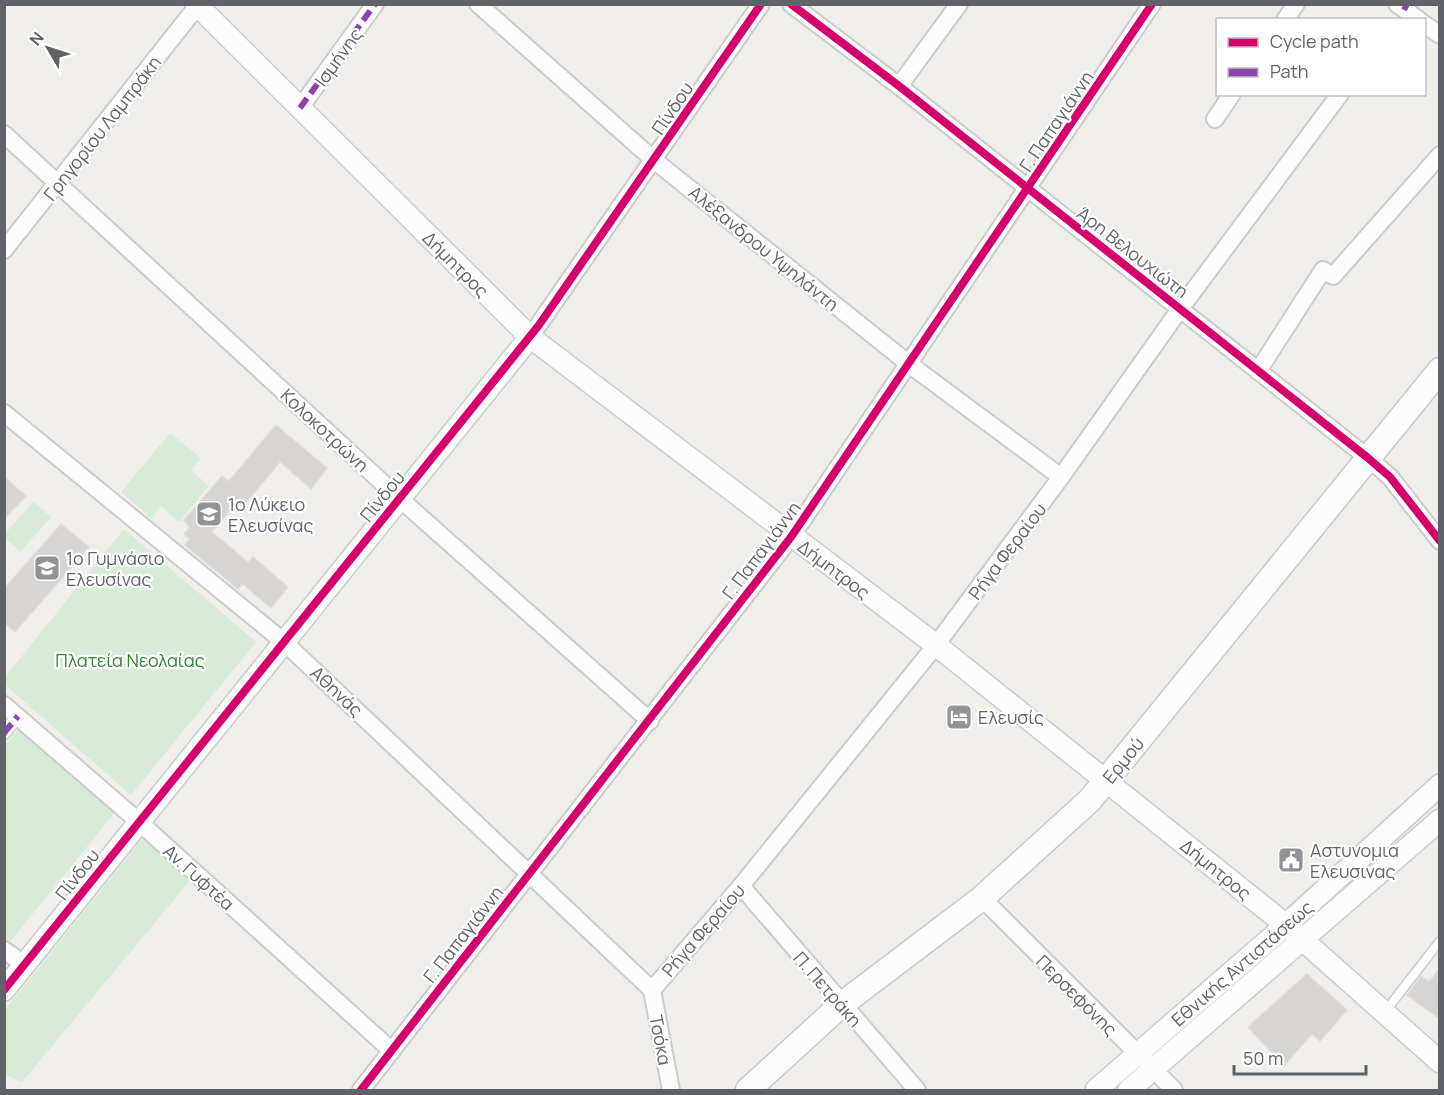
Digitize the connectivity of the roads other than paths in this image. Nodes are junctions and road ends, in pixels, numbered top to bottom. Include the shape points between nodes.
1 (375, 4) edge
2 (478, 4) edge
3 (761, 4) edge
4 (791, 4) edge
5 (959, 4) edge
6 (1152, 4) edge
7 (1296, 4) edge
8 (198, 5) edge
9 (1401, 10) edge
10 (1286, 18) edge
11 (1415, 18) edge
12 (1426, 25) edge
13 (1440, 35) edge
14 (899, 86) junction
15 (1231, 96) edge
16 (1339, 96) edge
17 (300, 108) junction
18 (1215, 119) dead end
19 (4, 134) edge
20 (1440, 155) edge
21 (655, 160) junction
22 (58, 185) junction
23 (1028, 189) junction
24 (4, 250) edge
25 (1180, 309) junction
26 (530, 337) junction
27 (909, 364) junction
28 (1440, 370) edge
29 (1258, 371) junction
30 (4, 413) edge
31 (1368, 458) junction
32 (1061, 477) junction
33 (399, 498) junction
34 (791, 537) junction
35 (1440, 541) edge
36 (284, 642) junction
37 (936, 645) junction
38 (4, 705) edge
39 (18, 716) junction
40 (650, 721) junction
41 (4, 733) edge
42 (1106, 782) junction
43 (1440, 785) edge
44 (1440, 820) edge
45 (138, 821) junction
46 (530, 872) junction
47 (741, 886) junction
48 (982, 898) junction
49 (1286, 925) junction
50 (1304, 941) junction
51 (1440, 941) edge
52 (4, 950) edge
53 (25, 965) junction
54 (4, 990) edge
55 (652, 990) junction
56 (842, 1005) junction
57 (1384, 1013) junction
58 (392, 1051) junction
59 (1137, 1055) junction
60 (1440, 1062) edge
61 (1153, 1070) junction
62 (361, 1090) edge
63 (670, 1090) edge
64 (748, 1090) edge
65 (917, 1090) edge
66 (1096, 1090) edge
67 (1129, 1090) edge
68 (1174, 1090) edge

1 - 17 street, Ισμήνης
2 - 21 street, Αλέξανδρου Υψηλάντη
3 - 21 street, Πίνδου
4 - 14 street, Άρη Βελουχιώτη
5 - 14 street
6 - 23 street, Γ. Παπαγιάννη
7 - 10 street
8 - 17 street, Δήμητρος
8 - 22 street, Γρηγορίου Λαμπράκη
9 - 11 street
12 - 13 street
14 - 23 street, Άρη Βελουχιώτη
15 - 18 street
16 - 25 street, Ρήγα Φεραίου
17 - 26 street, Δήμητρος
19 - 22 street, Κολοκοτρώνη
20 - 29 street via 1333,276 1323,270
21 - 26 street, Πίνδου
21 - 27 street, Αλέξανδρου Υψηλάντη
22 - 24 street, Γρηγορίου Λαμπράκη
22 - 33 street, Κολοκοτρώνη
23 - 25 street, Άρη Βελουχιώτη
23 - 27 street, Γ. Παπαγιάννη
25 - 29 street, Άρη Βελουχιώτη
25 - 32 street, Ρήγα Φεραίου
26 - 33 street, Πίνδου
26 - 34 street, Δήμητρος
27 - 32 street, Αλέξανδρου Υψηλάντη
27 - 34 street, Γ. Παπαγιάννη
28 - 31 main road, Ερμού
29 - 31 street, Άρη Βελουχιώτη
30 - 36 street, Αθηνάς
31 - 35 street, Άρη Βελουχιώτη via 1390,477
31 - 42 main road, Ερμού
32 - 37 street, Ρήγα Φεραίου
33 - 36 street, Πίνδου
33 - 40 street, Κολοκοτρώνη
34 - 37 street, Δήμητρος
34 - 40 street, Γ. Παπαγιάννη
36 - 45 street, Πίνδου
36 - 46 street, Αθηνάς
37 - 42 street, Δήμητρος
37 - 47 street, Ρήγα Φεραίου
38 - 39 street, Αν. Γυφτέα
39 - 41 street
39 - 45 street, Αν. Γυφτέα
40 - 46 street, Γ. Παπαγιάννη
42 - 48 main road, Ερμού
42 - 49 street, Δήμητρος
43 - 49 street, Εθνικής Αντιστάσεως
44 - 50 street, Εθνικής Αντιστάσεως
45 - 53 street, Πίνδου
45 - 58 street, Αν. Γυφτέα
46 - 55 street, Αθηνάς
46 - 58 street, Γ. Παπαγιάννη
47 - 55 street, Ρήγα Φεραίου
47 - 56 street, Π. Πετράκη
48 - 56 main road, Ερμού
48 - 59 street, Περσεφόνης
49 - 50 street, Δήμητρος
49 - 59 street, Εθνικής Αντιστάσεως
50 - 57 street, Δήμητρος
50 - 61 street, Εθνικής Αντιστάσεως
51 - 57 lane
52 - 53 street
53 - 54 street, Πίνδου
55 - 63 street, Τσόκα
56 - 64 main road, Ερμού
56 - 65 street, Π. Πετράκη
57 - 60 street, Δήμητρος
58 - 62 street, Γ. Παπαγιάννη
59 - 61 street, Περσεφόνης
59 - 66 street, Εθνικής Αντιστάσεως
61 - 67 street, Εθνικής Αντιστάσεως
61 - 68 street, Περσεφόνης

